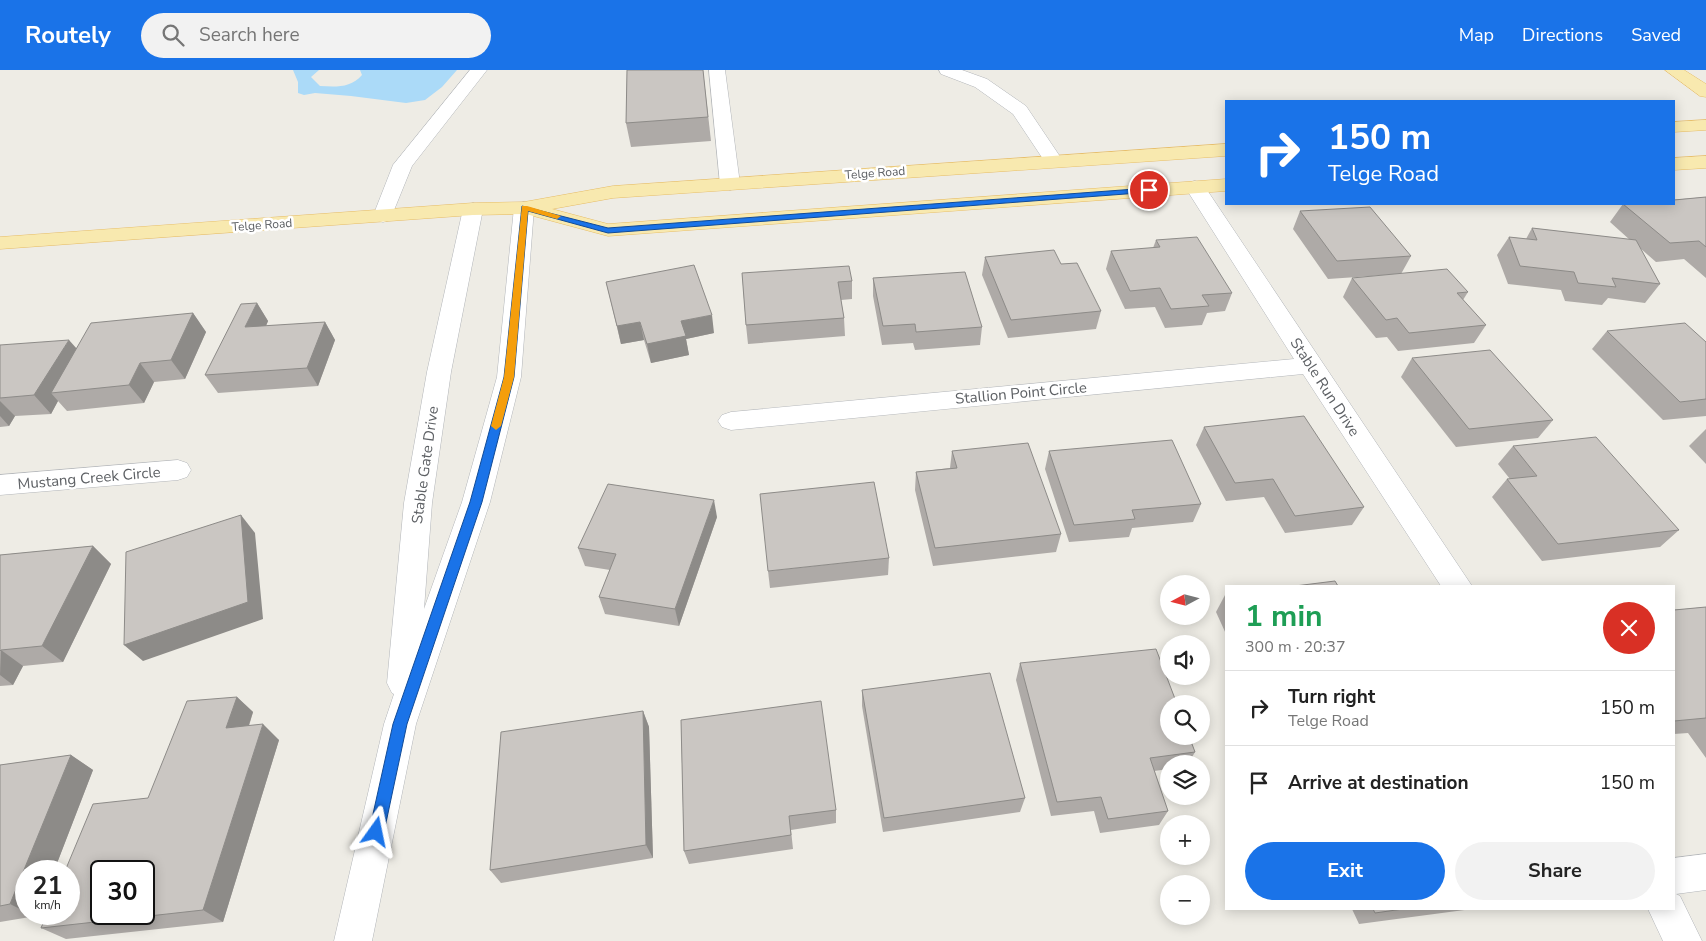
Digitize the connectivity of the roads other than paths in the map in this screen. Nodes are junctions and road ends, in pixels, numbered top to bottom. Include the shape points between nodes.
1 (478, 70) edge
2 (717, 70) edge
3 (947, 70) edge
4 (1673, 70) edge
5 (1706, 92) edge
6 (1706, 125) edge
7 (1675, 127) edge
8 (1225, 150) edge
9 (1054, 161) junction
10 (1706, 162) edge
11 (1675, 164) edge
12 (730, 184) junction
13 (1225, 185) edge
14 (1195, 187) junction
15 (524, 208) junction
16 (473, 210) junction
17 (383, 216) junction
18 (0, 243) edge
19 (1310, 366) junction
20 (731, 421) dead end
21 (178, 470) dead end
22 (0, 485) edge
23 (1456, 585) edge
24 (400, 724) junction
25 (1706, 872) edge
26 (1675, 876) edge
27 (1668, 910) edge
28 (353, 941) edge
29 (1683, 941) edge

1 - 17 street via 403,165
2 - 12 street
3 - 9 street via 981,83 1020,110
4 - 5 main road
6 - 7 main road
8 - 9 main road, Telge Road
9 - 12 main road, Telge Road
10 - 11 main road
12 - 15 main road, Telge Road via 613,192
13 - 14 main road, Telge Road
14 - 15 main road, Telge Road via 608,230
14 - 19 street, Stable Run Drive
15 - 16 main road, Telge Road
15 - 24 street, Stable Gate Drive via 509,377 476,502
16 - 17 main road, Telge Road
16 - 24 street, Stable Gate Drive via 439,372 418,503
17 - 18 main road, Telge Road
19 - 20 street, Stallion Point Circle
19 - 23 street, Stable Run Drive
21 - 22 street, Mustang Creek Circle
24 - 28 street, Stable Gate Drive
25 - 26 street
27 - 29 street

